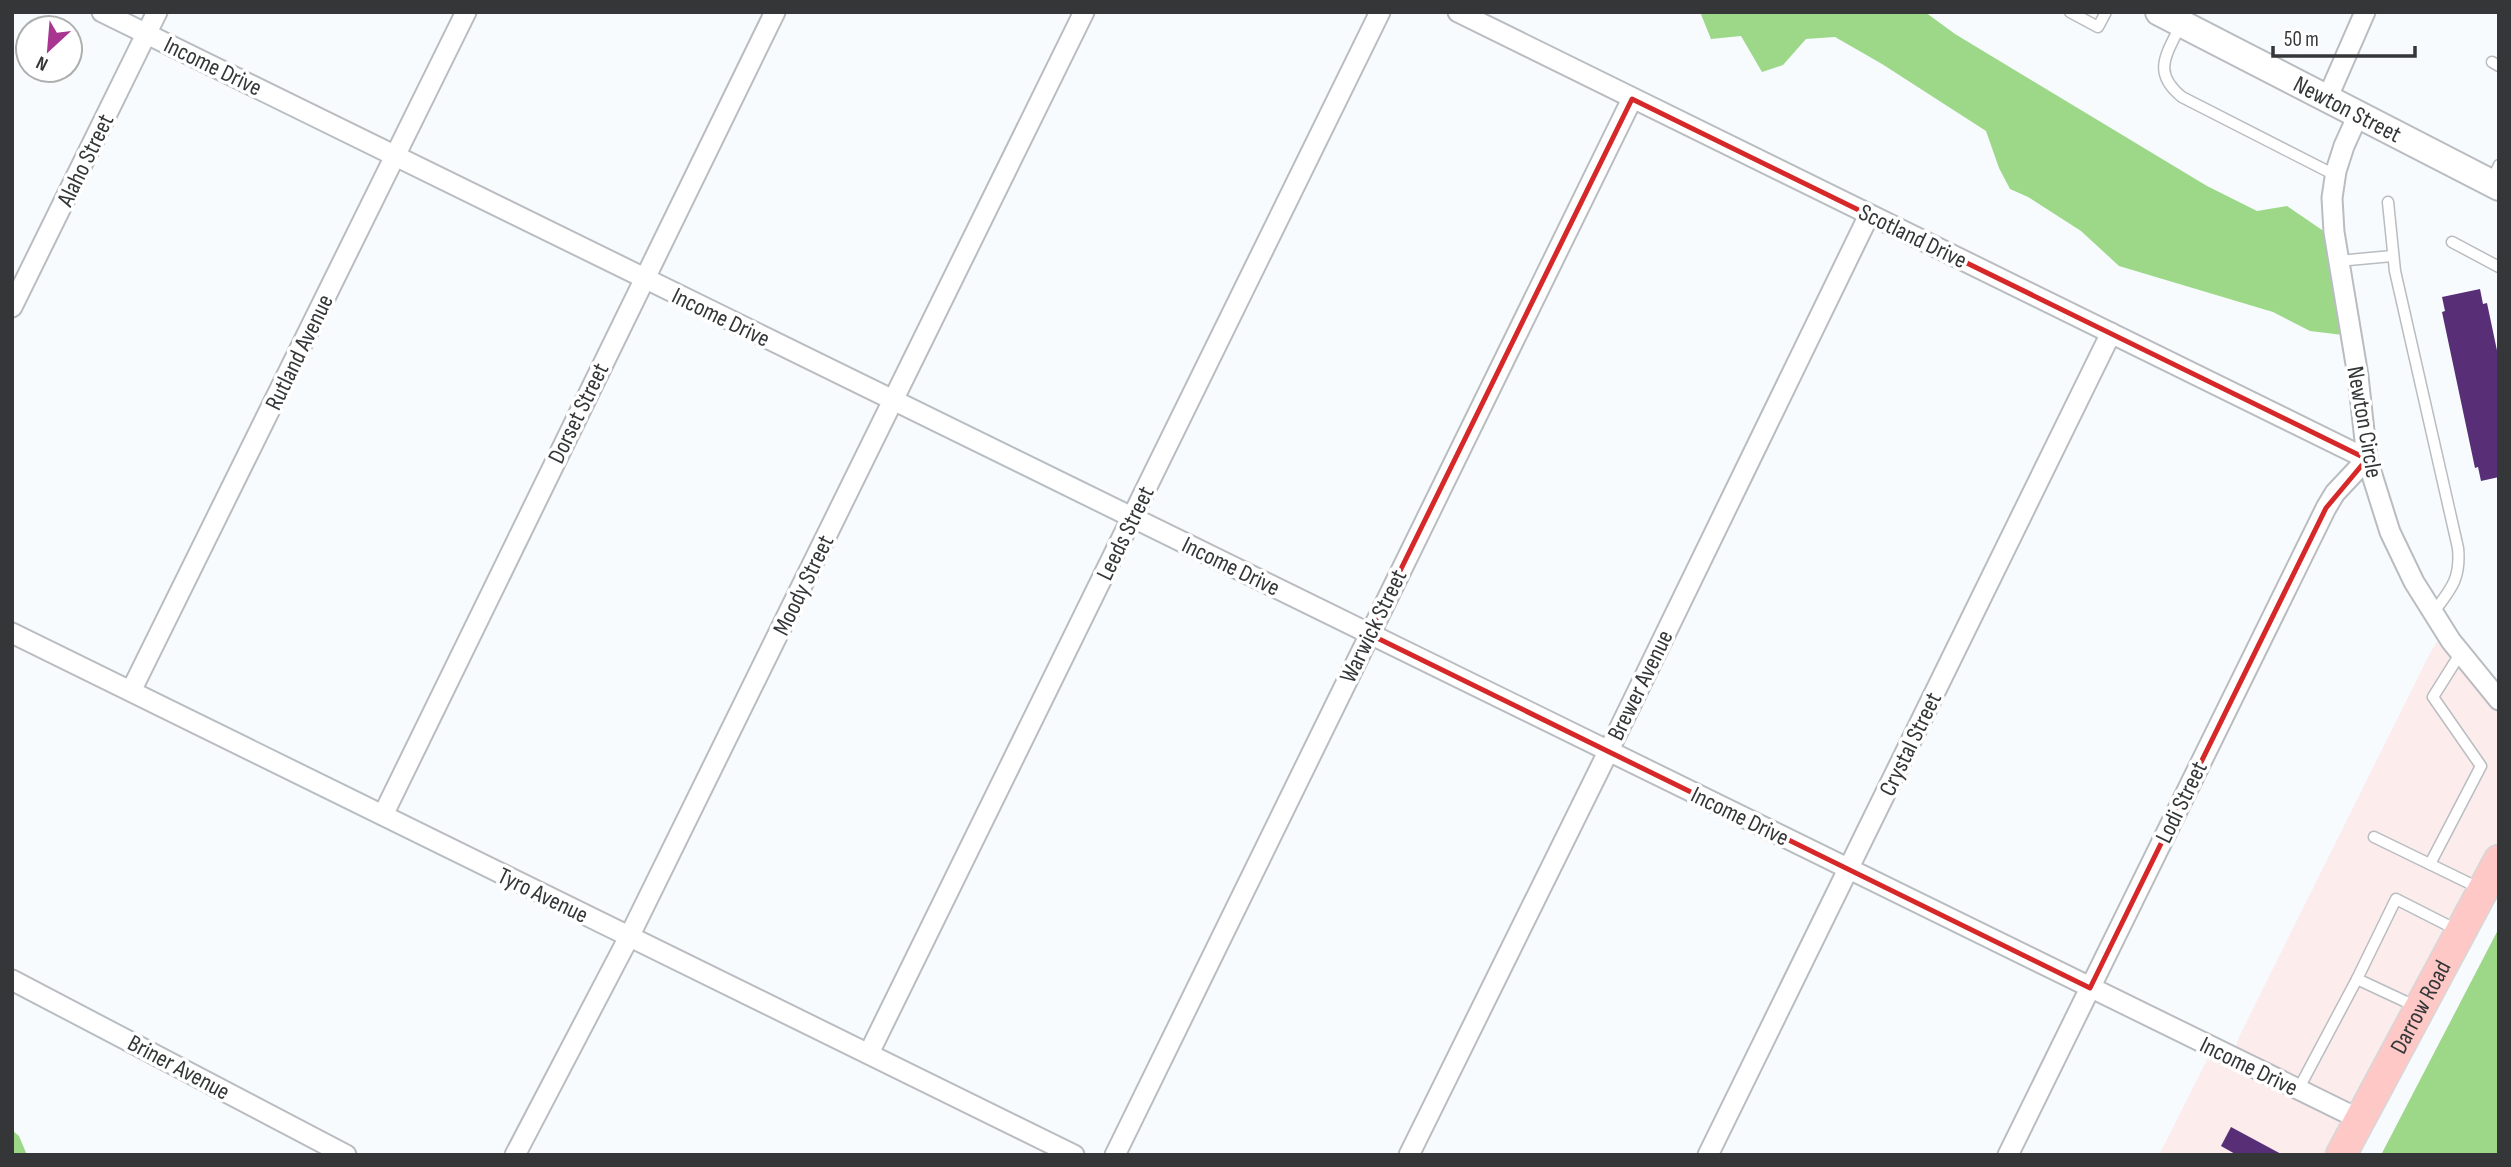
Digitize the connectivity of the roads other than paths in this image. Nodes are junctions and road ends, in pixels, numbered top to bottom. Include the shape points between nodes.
1 (102, 12) edge
2 (157, 12) edge
3 (466, 12) edge
4 (775, 12) edge
5 (1084, 12) edge
6 (1380, 12) edge
7 (1458, 12) edge
8 (2105, 12) edge
9 (2364, 13) edge
10 (2077, 14) edge
11 (2170, 18) edge
12 (146, 34) junction
13 (1632, 99) junction
14 (2327, 99) junction
15 (2358, 115) junction
16 (397, 155) junction
17 (2335, 175) junction
18 (2496, 178) edge
19 (2388, 202) dead end
20 (1869, 215) junction
21 (2452, 242) dead end
22 (2392, 257) junction
23 (2338, 261) junction
24 (2499, 267) edge
25 (645, 279) junction
26 (12, 307) edge
27 (2111, 333) junction
28 (894, 400) junction
29 (2367, 459) junction
30 (1132, 518) junction
31 (2433, 613) junction
32 (12, 634) edge
33 (1369, 634) junction
34 (2460, 654) junction
35 (131, 691) junction
36 (2499, 700) edge
37 (1608, 752) junction
38 (383, 815) junction
39 (2374, 837) dead end
40 (2499, 860) edge
41 (2430, 864) junction
42 (1849, 870) junction
43 (2483, 890) junction
44 (2460, 931) junction
45 (629, 937) junction
46 (2357, 979) junction
47 (12, 980) edge
48 (2090, 988) junction
49 (2420, 1008) junction
50 (869, 1053) junction
51 (2298, 1090) junction
52 (2359, 1119) junction
53 (346, 1155) edge
54 (515, 1155) edge
55 (1074, 1155) edge
56 (1115, 1155) edge
57 (1409, 1155) edge
58 (1708, 1155) edge
59 (2008, 1155) edge
60 (2341, 1155) edge

1 - 12 street, Income Drive
2 - 12 street, Alaho Street
3 - 16 street, Rutland Avenue
4 - 25 street, Dorset Street
5 - 28 street, Moody Street
6 - 30 street, Leeds Street
7 - 13 street, Scotland Drive
8 - 10 lane via 2098,27
9 - 14 street
11 - 14 street, Newton Street
11 - 17 lane via 2164,77 2170,88
12 - 16 street, Income Drive
12 - 26 street, Alaho Street
13 - 20 street, Scotland Drive
13 - 33 street, Warwick Street
14 - 15 street, Newton Street
15 - 17 street, Newton Circle
15 - 18 street, Newton Street
16 - 25 street, Income Drive
16 - 35 street, Rutland Avenue
17 - 23 street, Newton Circle via 2332,198
19 - 22 lane
20 - 27 street, Scotland Drive
20 - 37 street, Brewer Avenue
21 - 24 lane
22 - 23 lane
22 - 31 lane via 2460,563 2457,578
23 - 29 street, Newton Circle
25 - 28 street, Income Drive
25 - 38 street, Dorset Street
27 - 29 street, Scotland Drive
27 - 42 street, Crystal Street
28 - 30 street, Income Drive
28 - 45 street, Moody Street
29 - 31 street, Newton Circle via 2394,541
29 - 48 street, Lodi Street via 2326,508
30 - 33 street, Income Drive
30 - 50 street, Leeds Street
31 - 34 street, Newton Circle
32 - 35 street, Tyro Avenue
33 - 37 street, Income Drive
33 - 56 street, Warwick Street
34 - 36 street, Newton Circle
34 - 41 lane via 2432,697 2481,766
35 - 38 street, Tyro Avenue
37 - 42 street, Income Drive
37 - 57 street, Brewer Avenue
38 - 45 street, Tyro Avenue
39 - 41 lane
40 - 43 main road, Darrow Road
41 - 43 lane
42 - 48 street, Income Drive
42 - 58 street, Crystal Street
43 - 44 main road, Darrow Road
44 - 46 lane via 2396,899
44 - 49 main road, Darrow Road
45 - 50 street, Tyro Avenue
45 - 54 street, Moody Street
46 - 49 lane
46 - 51 lane
47 - 53 street, Briner Avenue
48 - 51 street, Income Drive
48 - 59 street, Lodi Street
49 - 52 main road, Darrow Road
50 - 55 street, Tyro Avenue
51 - 52 street, Income Drive
52 - 60 main road, Darrow Road

